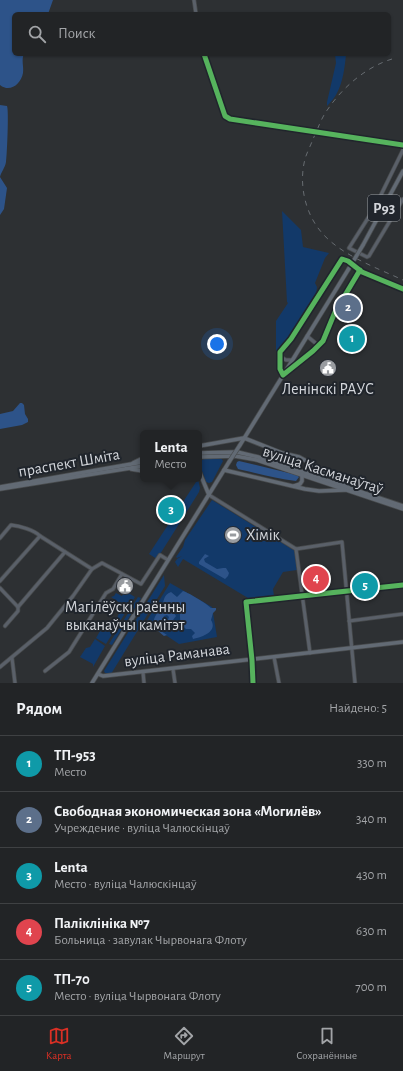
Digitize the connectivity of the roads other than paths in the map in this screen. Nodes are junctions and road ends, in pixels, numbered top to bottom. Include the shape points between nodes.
1 (194, 0) edge
2 (196, 12) edge
3 (205, 56) edge
4 (403, 145) edge
5 (403, 150) edge
6 (403, 171) edge
7 (403, 199) edge
8 (348, 261) dead end
9 (355, 266) dead end
10 (360, 270) junction
11 (403, 289) edge
12 (307, 336) junction
13 (319, 346) junction
14 (280, 356) junction
15 (292, 360) junction
16 (283, 375) junction
17 (244, 438) junction
18 (202, 445) edge
19 (202, 453) edge
20 (236, 454) junction
21 (202, 457) edge
22 (140, 460) edge
23 (307, 461) junction
24 (140, 463) edge
25 (140, 466) edge
26 (128, 467) junction
27 (140, 470) edge
28 (224, 470) junction
29 (302, 473) junction
30 (202, 479) edge
31 (293, 486) junction
32 (0, 488) edge
33 (348, 489) junction
34 (209, 495) junction
35 (374, 497) junction
36 (403, 506) edge
37 (403, 509) edge
38 (40, 536) junction
39 (0, 538) edge
40 (296, 549) junction
41 (65, 552) junction
42 (168, 560) junction
43 (92, 569) junction
44 (122, 574) junction
45 (0, 581) edge
46 (403, 585) edge
47 (0, 588) edge
48 (346, 592) junction
49 (303, 597) junction
50 (18, 607) junction
51 (403, 614) edge
52 (349, 621) junction
53 (5, 626) dead end
54 (403, 642) edge
55 (352, 648) junction
56 (310, 653) junction
57 (274, 657) junction
58 (12, 658) junction
59 (252, 660) junction
60 (0, 667) edge
61 (173, 669) junction
62 (45, 671) dead end
63 (143, 672) junction
64 (98, 674) junction
65 (15, 683) edge
66 (92, 683) edge
67 (144, 683) edge
68 (175, 683) edge
69 (253, 683) edge
70 (280, 683) edge
71 (354, 683) edge

1 - 2 street
3 - 4 street via 225,116 230,119
5 - 7 street via 375,207 349,248 369,256
6 - 12 main road, Р93, bridge via 363,246
8 - 14 street via 342,259 280,352
9 - 10 street
10 - 11 street
10 - 13 street via 334,312
12 - 13 street
12 - 15 main road, Р93
13 - 16 street
14 - 15 street
14 - 16 street via 280,369
15 - 16 main road, Р93
16 - 17 main road, Р93
17 - 18 main road
17 - 23 main road
17 - 28 main road, Р93, bridge
19 - 20 main road
20 - 21 main road
20 - 29 main road, вуліца Касманаўтаў via 258,457
22 - 26 main road
23 - 29 main road via 308,469
23 - 33 main road via 332,475
24 - 26 main road, праспект Шміта
25 - 26 main road, праспект Шміта
26 - 27 main road
26 - 32 main road, праспект Шміта
28 - 31 main road
28 - 34 main road, Р93
29 - 31 main road via 300,484
29 - 33 main road, вуліца Касманаўтаў
30 - 34 main road
31 - 33 main road via 319,491
33 - 35 main road, вуліца Касманаўтаў
34 - 40 street
34 - 42 main road, Р93
35 - 36 main road, вуліца Касманаўтаў
35 - 37 main road, вуліца Касманаўтаў
38 - 39 street via 11,526
38 - 41 street
38 - 45 street
40 - 48 street via 342,542
40 - 49 street
41 - 43 street
41 - 50 street
42 - 44 street via 160,555 141,584
42 - 64 main road, Р93
43 - 44 street via 102,563
43 - 58 street via 53,621
44 - 62 street via 112,590 106,593 69,652
46 - 48 street
47 - 50 street
48 - 49 street
48 - 52 street
49 - 56 street
49 - 59 street via 246,602
50 - 53 street via 18,611
51 - 52 street
52 - 55 street
54 - 55 main road, вуліца Раманава
55 - 56 main road, вуліца Раманава
55 - 71 street
56 - 57 main road, вуліца Раманава
57 - 59 main road, вуліца Раманава
57 - 70 street
58 - 60 street
58 - 65 street
59 - 61 main road, вуліца Раманава
59 - 69 street
61 - 63 main road, вуліца Раманава
61 - 68 street
63 - 64 main road, вуліца Раманава via 110,676
63 - 67 street
64 - 66 main road, Р93

